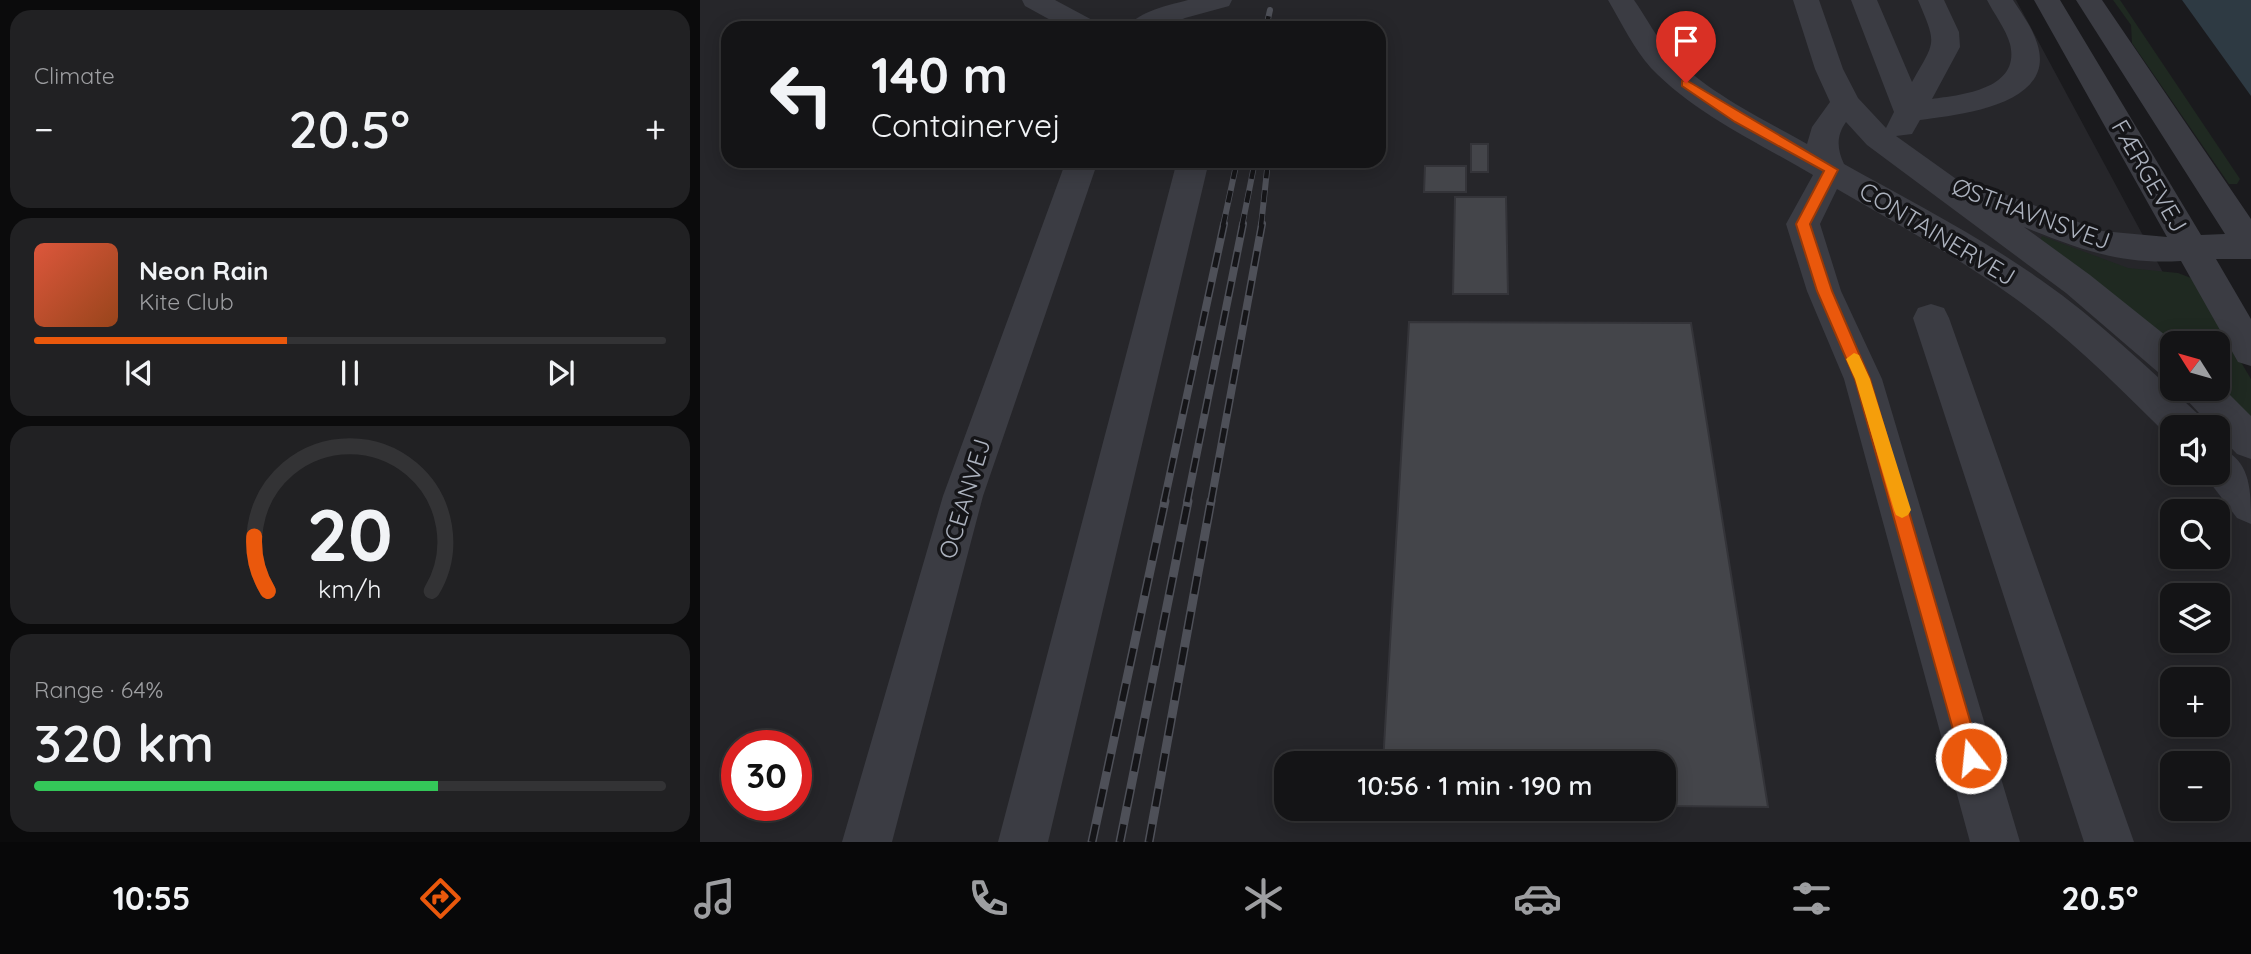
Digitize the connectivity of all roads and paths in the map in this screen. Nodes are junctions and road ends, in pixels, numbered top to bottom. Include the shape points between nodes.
1 (1035, 0) edge
2 (1139, 0) edge
3 (1219, 0) edge
4 (1621, 0) edge
5 (1806, 0) edge
6 (1864, 0) edge
7 (1931, 0) edge
8 (2000, 0) edge
9 (2047, 0) edge
10 (2089, 0) edge
11 (1073, 21) edge
12 (1123, 21) edge
13 (1156, 21) edge
14 (1846, 103) junction
15 (1909, 112) junction
16 (1893, 150) junction
17 (1080, 168) edge
18 (1191, 168) edge
19 (1831, 170) junction
20 (1937, 180) junction
21 (1867, 190) junction
22 (2251, 246) edge
23 (2191, 248) junction
24 (1931, 318) dead end
25 (2251, 351) edge
26 (2160, 352) edge
27 (2212, 401) edge
28 (2173, 415) edge
29 (2251, 442) edge
30 (2230, 479) edge
31 (2251, 505) edge
32 (867, 842) edge
33 (1023, 842) edge
34 (1995, 842) edge
35 (2109, 842) edge

1 - 11 street
2 - 12 street
3 - 13 street
4 - 19 street, CONTAINERVEJ via 1660,60 1686,83
5 - 14 street, ØSTHAVNSVEJ via 1829,69
6 - 15 street
7 - 15 street via 1945,32 1946,47
8 - 15 street via 2024,45 2021,75 2011,88 1993,97
9 - 23 street, FÆRGEVEJ
10 - 22 street, FÆRGEVEJ
14 - 16 street, ØSTHAVNSVEJ
14 - 19 street via 1825,131 1822,154
15 - 16 street
16 - 20 street, ØSTHAVNSVEJ
16 - 21 street
17 - 32 street, OCEANVEJ via 963,496
18 - 33 street
19 - 21 street, CONTAINERVEJ
19 - 34 street via 1803,224 1824,291 1863,379
20 - 23 street, ØSTHAVNSVEJ via 2099,243 2155,250
20 - 26 street, ØSTHAVNSVEJ via 2078,284
21 - 28 street, CONTAINERVEJ via 2029,290 2116,360
22 - 23 street, ØSTHAVNSVEJ
23 - 25 street, FÆRGEVEJ
24 - 35 street
27 - 29 street
30 - 31 street

